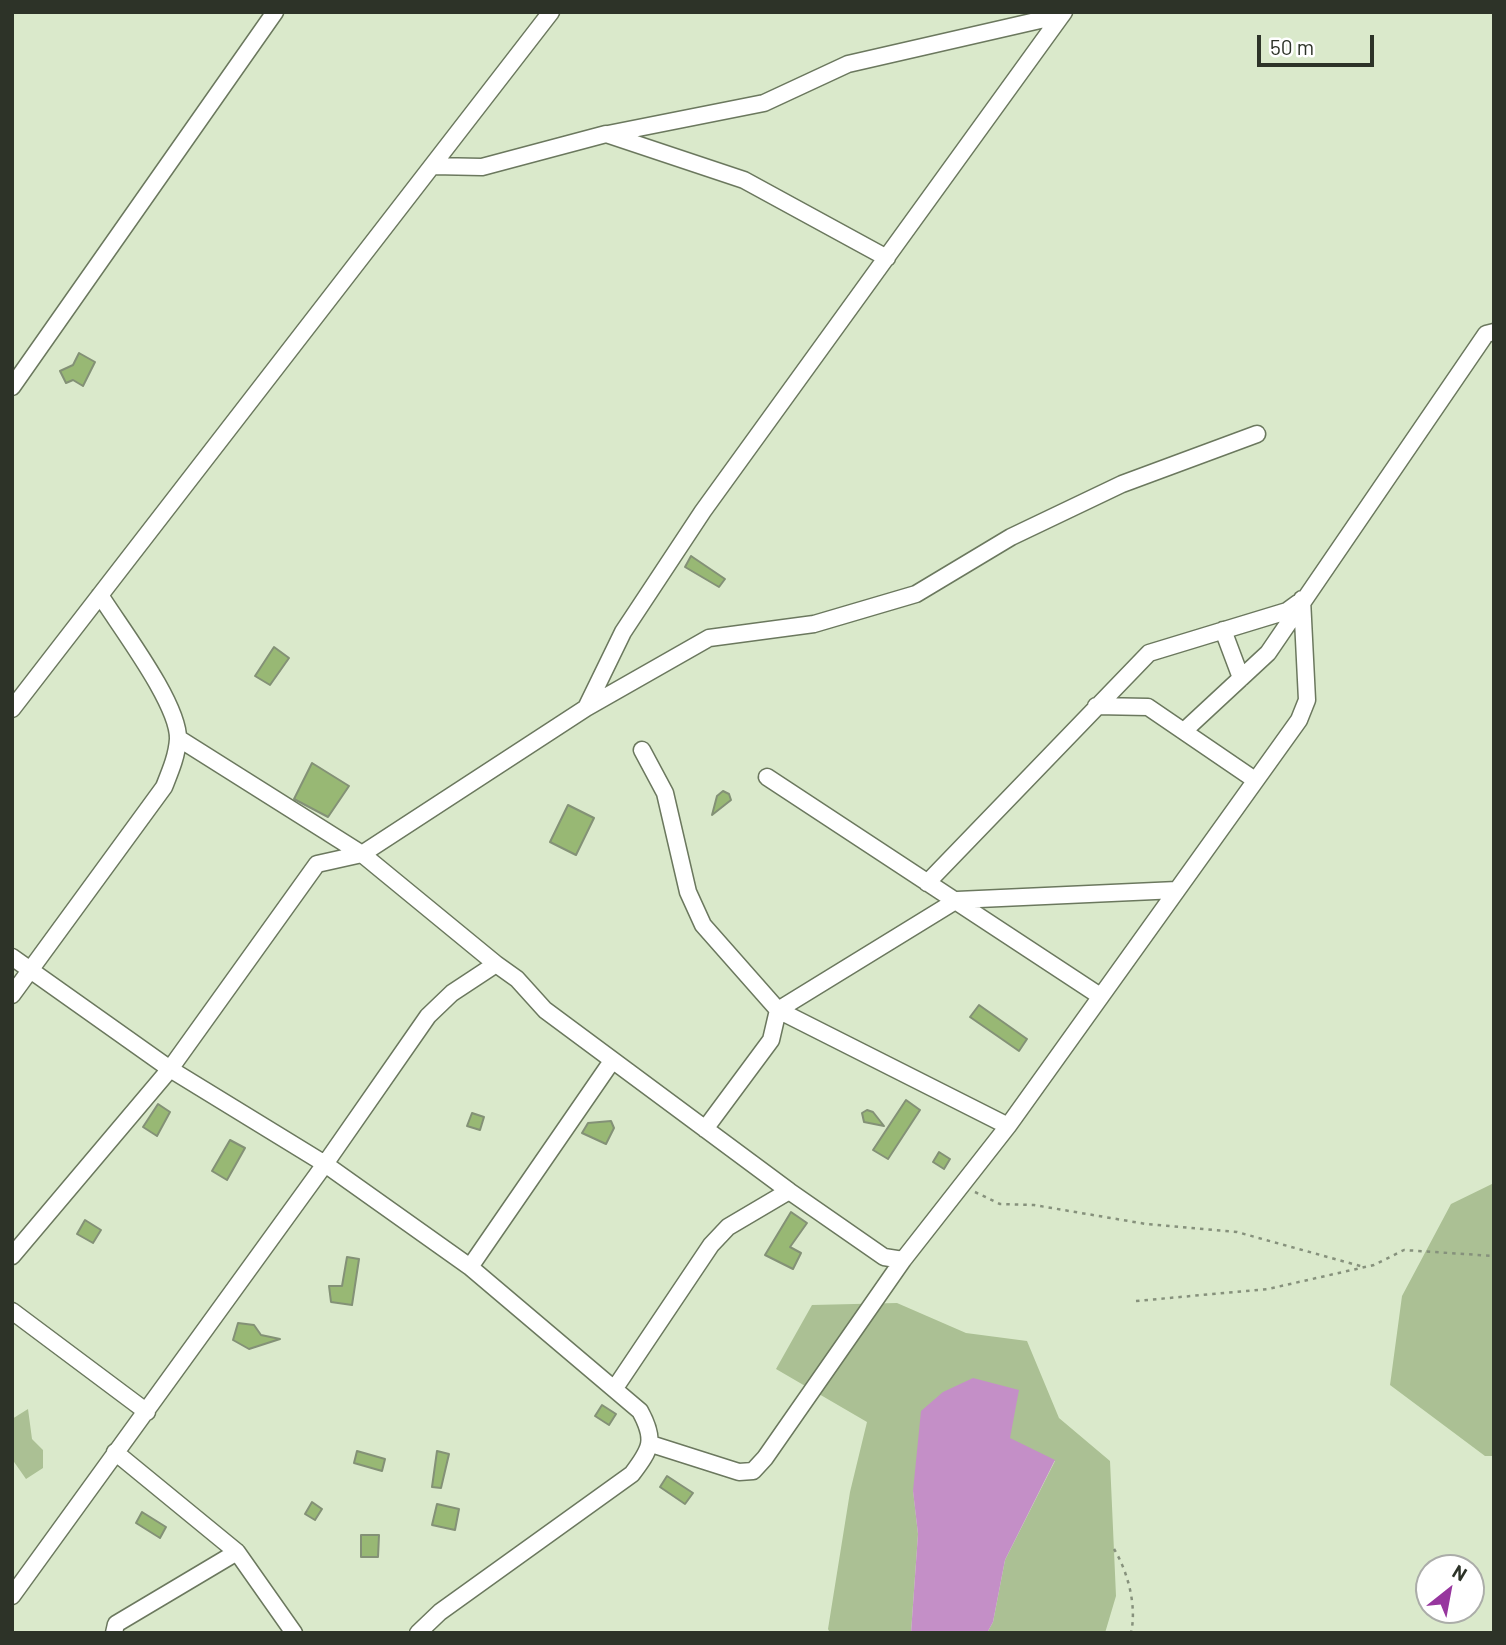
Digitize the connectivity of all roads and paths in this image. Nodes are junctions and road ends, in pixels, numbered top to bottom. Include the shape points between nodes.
1 (275, 12) edge
2 (551, 12) edge
3 (1063, 14) edge
4 (606, 134) junction
5 (433, 166) junction
6 (887, 258) junction
7 (1494, 332) edge
8 (12, 387) edge
9 (1257, 434) dead end
10 (100, 595) junction
11 (1303, 599) junction
12 (1223, 630) junction
13 (1241, 678) junction
14 (1097, 706) junction
15 (586, 708) junction
16 (12, 709) edge
17 (1185, 730) junction
18 (178, 738) junction
19 (642, 750) dead end
20 (767, 777) dead end
21 (1255, 780) junction
22 (362, 854) junction
23 (927, 883) junction
24 (1177, 890) junction
25 (957, 901) junction
26 (12, 957) edge
27 (496, 964) junction
28 (32, 971) junction
29 (12, 995) edge
30 (1100, 996) junction
31 (778, 1010) junction
32 (612, 1061) junction
33 (170, 1069) junction
34 (1008, 1126) junction
35 (705, 1129) junction
36 (325, 1164) junction
37 (961, 1186) junction
38 (789, 1191) junction
39 (12, 1256) edge
40 (1494, 1256) edge
41 (903, 1260) junction
42 (470, 1267) junction
43 (1364, 1267) junction
44 (1136, 1301) dead end
45 (12, 1311) edge
46 (615, 1388) junction
47 (147, 1412) junction
48 (651, 1444) junction
49 (115, 1452) junction
50 (1114, 1549) dead end
51 (237, 1552) junction
52 (12, 1595) edge
53 (114, 1633) edge
54 (294, 1633) edge
55 (418, 1633) edge
56 (1131, 1633) edge

1 - 8 street
2 - 5 street
3 - 4 street via 848,64 764,103
3 - 6 street
4 - 5 street via 482,167
4 - 6 street via 744,180
5 - 10 street
6 - 15 street via 696,522 623,632
7 - 11 street via 1486,334
9 - 15 street via 1122,484 1011,537 916,594 814,624 709,638
10 - 16 street
10 - 18 street via 172,710
11 - 12 street via 1286,611
11 - 13 street via 1268,653
11 - 21 street via 1307,700 1299,720
12 - 13 street
12 - 14 street via 1150,653
13 - 17 street
14 - 17 street via 1148,707
14 - 23 street
15 - 22 street
17 - 21 street
18 - 22 street
18 - 28 street via 164,787
19 - 31 street via 665,793 688,892 702,925
20 - 23 street
21 - 24 street
22 - 27 street
22 - 33 street via 317,864
23 - 25 street
24 - 25 street
24 - 30 street
25 - 30 street
25 - 31 street
26 - 28 street
27 - 32 street via 545,1010
27 - 36 street via 452,993 428,1016
28 - 29 street
28 - 33 street
30 - 34 street
31 - 34 street
31 - 35 street via 771,1040
32 - 35 street
32 - 42 street
33 - 36 street
33 - 39 street
34 - 37 street
35 - 38 street
36 - 42 street
36 - 47 street
37 - 41 street
37 - 43 path via 1000,1204 1237,1232
38 - 41 street via 884,1257
38 - 46 street via 728,1227 711,1245
40 - 43 path via 1404,1250
41 - 48 street via 753,1471 739,1472
42 - 46 street
43 - 44 path via 1268,1289
45 - 47 street
46 - 48 street via 640,1410
47 - 49 street
48 - 55 street via 632,1474 462,1595
49 - 51 street
49 - 52 street
50 - 56 path via 1124,1565 1134,1619
51 - 53 street via 116,1624
51 - 54 street

